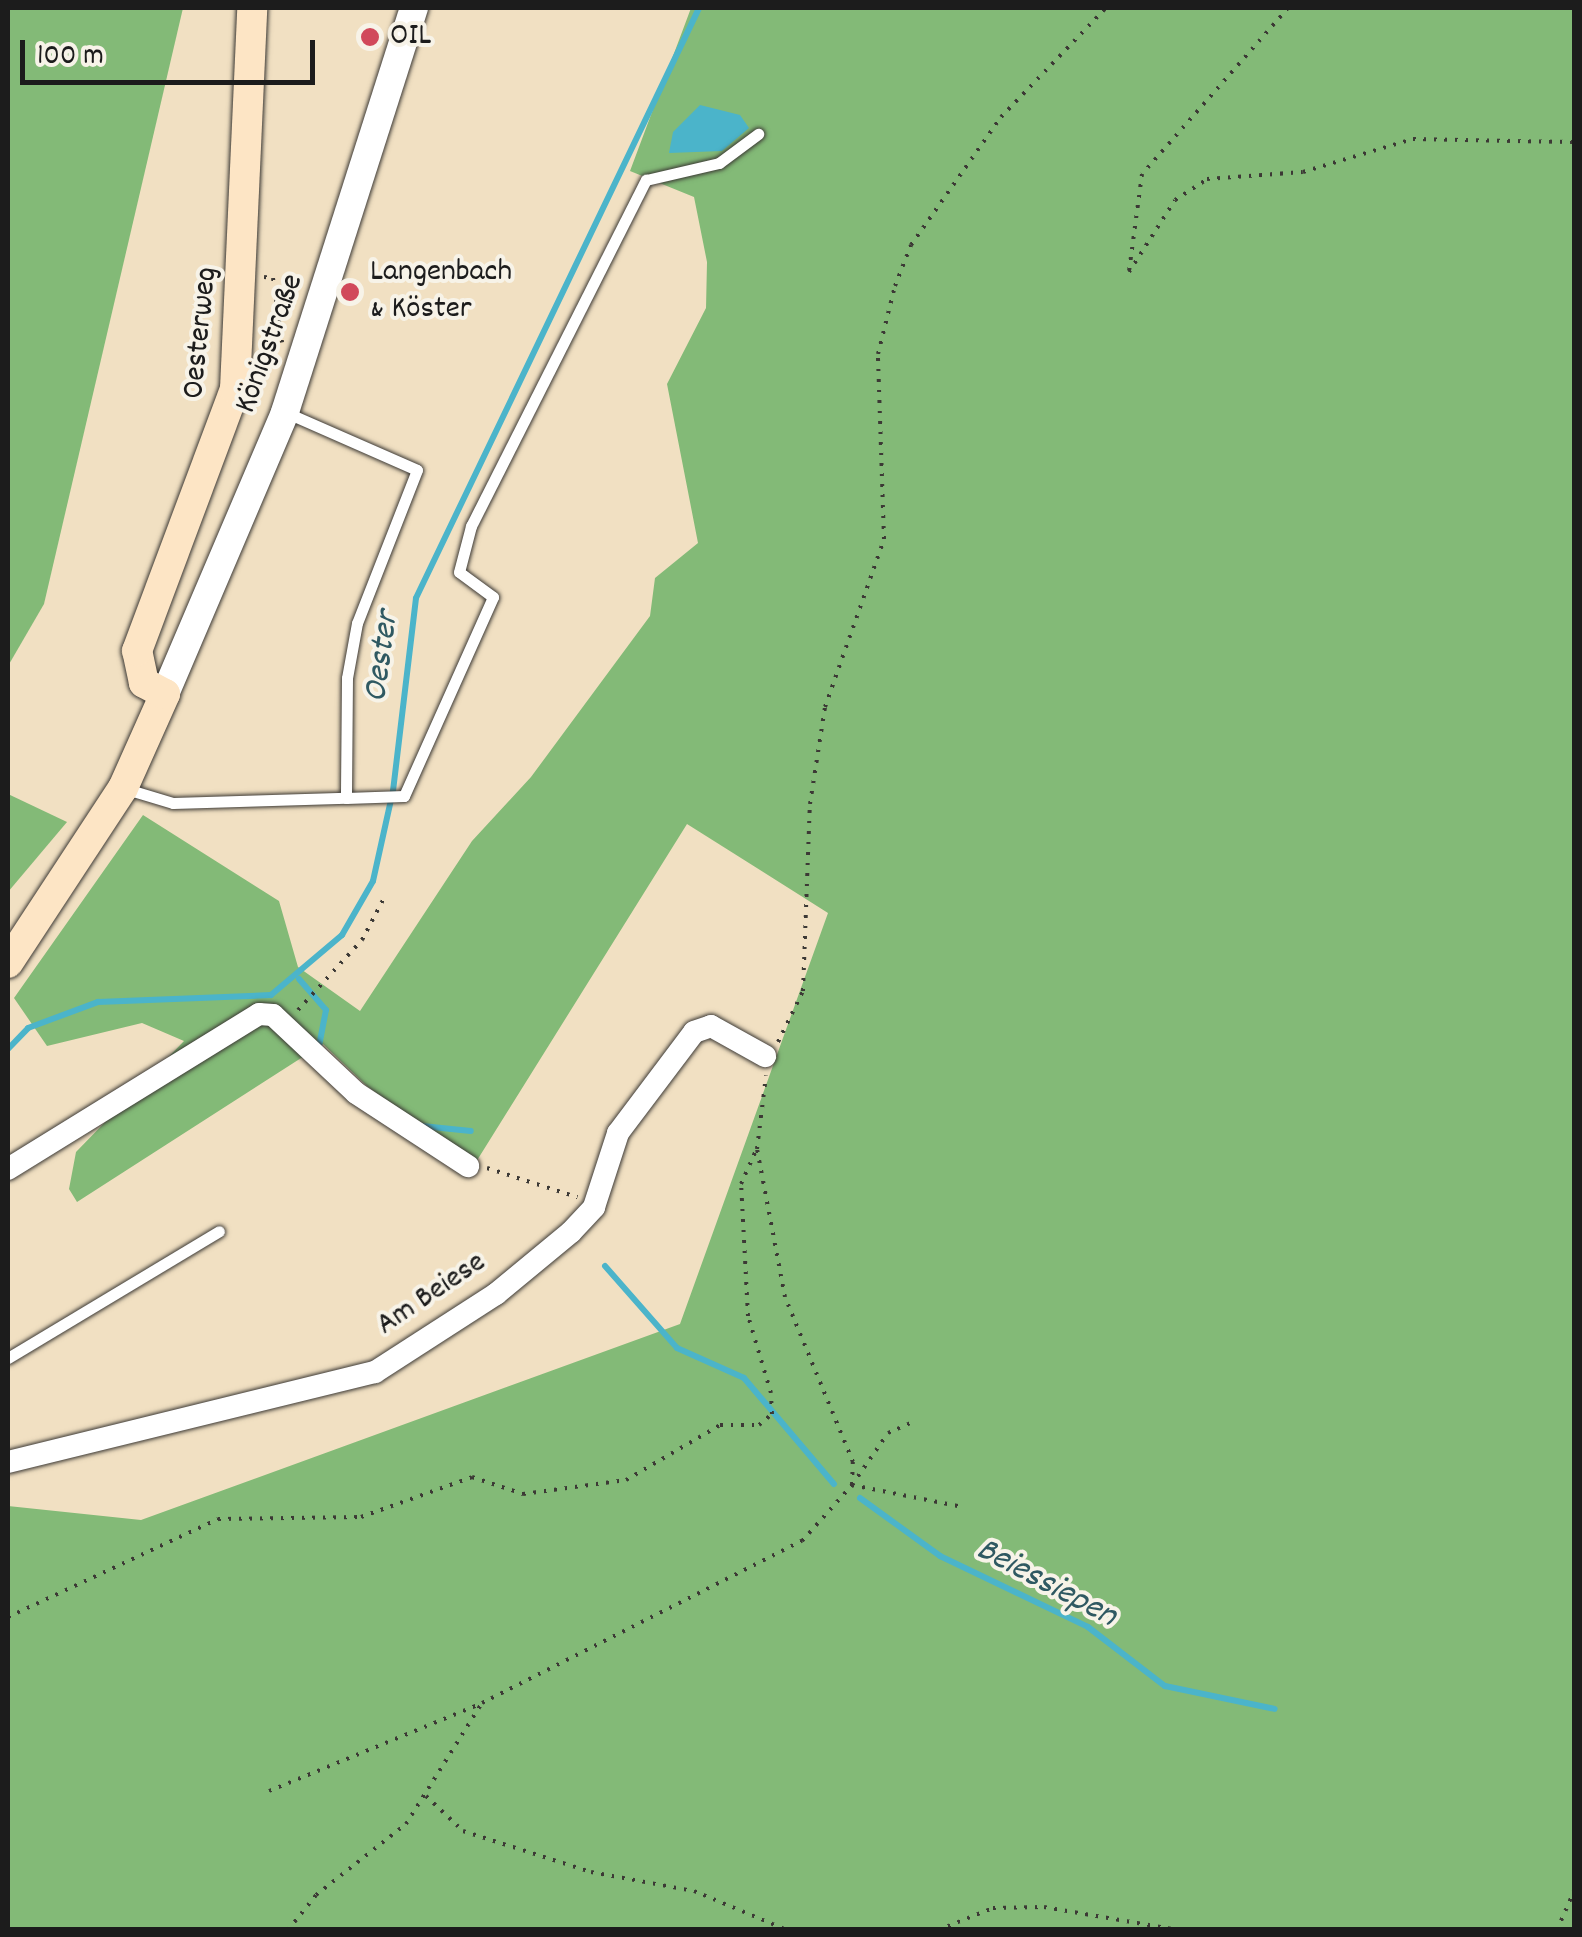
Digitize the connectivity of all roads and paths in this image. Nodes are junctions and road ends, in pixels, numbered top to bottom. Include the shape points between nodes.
1 (252, 8) edge
2 (414, 8) edge
3 (1106, 8) edge
4 (1288, 8) edge
5 (758, 134) dead end
6 (1574, 142) edge
7 (273, 278) dead end
8 (306, 351) junction
9 (285, 412) junction
10 (165, 694) junction
11 (123, 788) junction
12 (346, 798) junction
13 (384, 900) dead end
14 (8, 962) edge
15 (308, 999) dead end
16 (765, 1056) junction
17 (757, 1149) junction
18 (468, 1166) joint
19 (8, 1170) edge
20 (594, 1207) junction
21 (219, 1231) dead end
22 (8, 1358) edge
23 (910, 1423) dead end
24 (8, 1462) edge
25 (852, 1485) junction
26 (963, 1506) dead end
27 (8, 1618) edge
28 (482, 1703) junction
29 (269, 1791) dead end
30 (426, 1796) junction
31 (1574, 1890) edge
32 (288, 1930) edge
33 (788, 1930) edge
34 (938, 1930) edge
35 (1178, 1930) edge
36 (1557, 1930) edge

1 - 10 main road, Oesterweg via 236,389 138,651 144,683
2 - 8 street, Königstraße
3 - 16 path via 1002,117 912,245 878,354 884,538 840,652 810,804 803,990 793,1024
4 - 6 path via 1142,174 1129,272 1175,200 1207,179 1303,172 1413,139
5 - 12 lane via 719,163 646,180 471,526 459,572 493,596 404,796
7 - 8 path via 277,337
8 - 9 street, Königstraße
9 - 10 street, Königstraße
9 - 12 lane via 417,470 350,643
10 - 11 main road
11 - 12 lane via 173,804
11 - 14 main road
13 - 15 path
16 - 17 path
16 - 20 street via 711,1026 694,1032 618,1133
17 - 25 path via 786,1297 854,1462
17 - 27 path via 740,1184 748,1316 771,1394 772,1414 759,1426 720,1425 626,1480 523,1494 472,1478 361,1516 218,1519
18 - 19 street via 356,1093 273,1015 258,1014
18 - 20 path via 531,1176
20 - 24 street, Am Beiese via 496,1294 376,1372
21 - 22 lane
23 - 25 path via 888,1433
25 - 26 path
25 - 28 path via 802,1541
28 - 29 path
28 - 30 path
30 - 32 path
30 - 33 path via 463,1831 591,1872 694,1890
31 - 36 path
34 - 35 path via 993,1908 1044,1907

